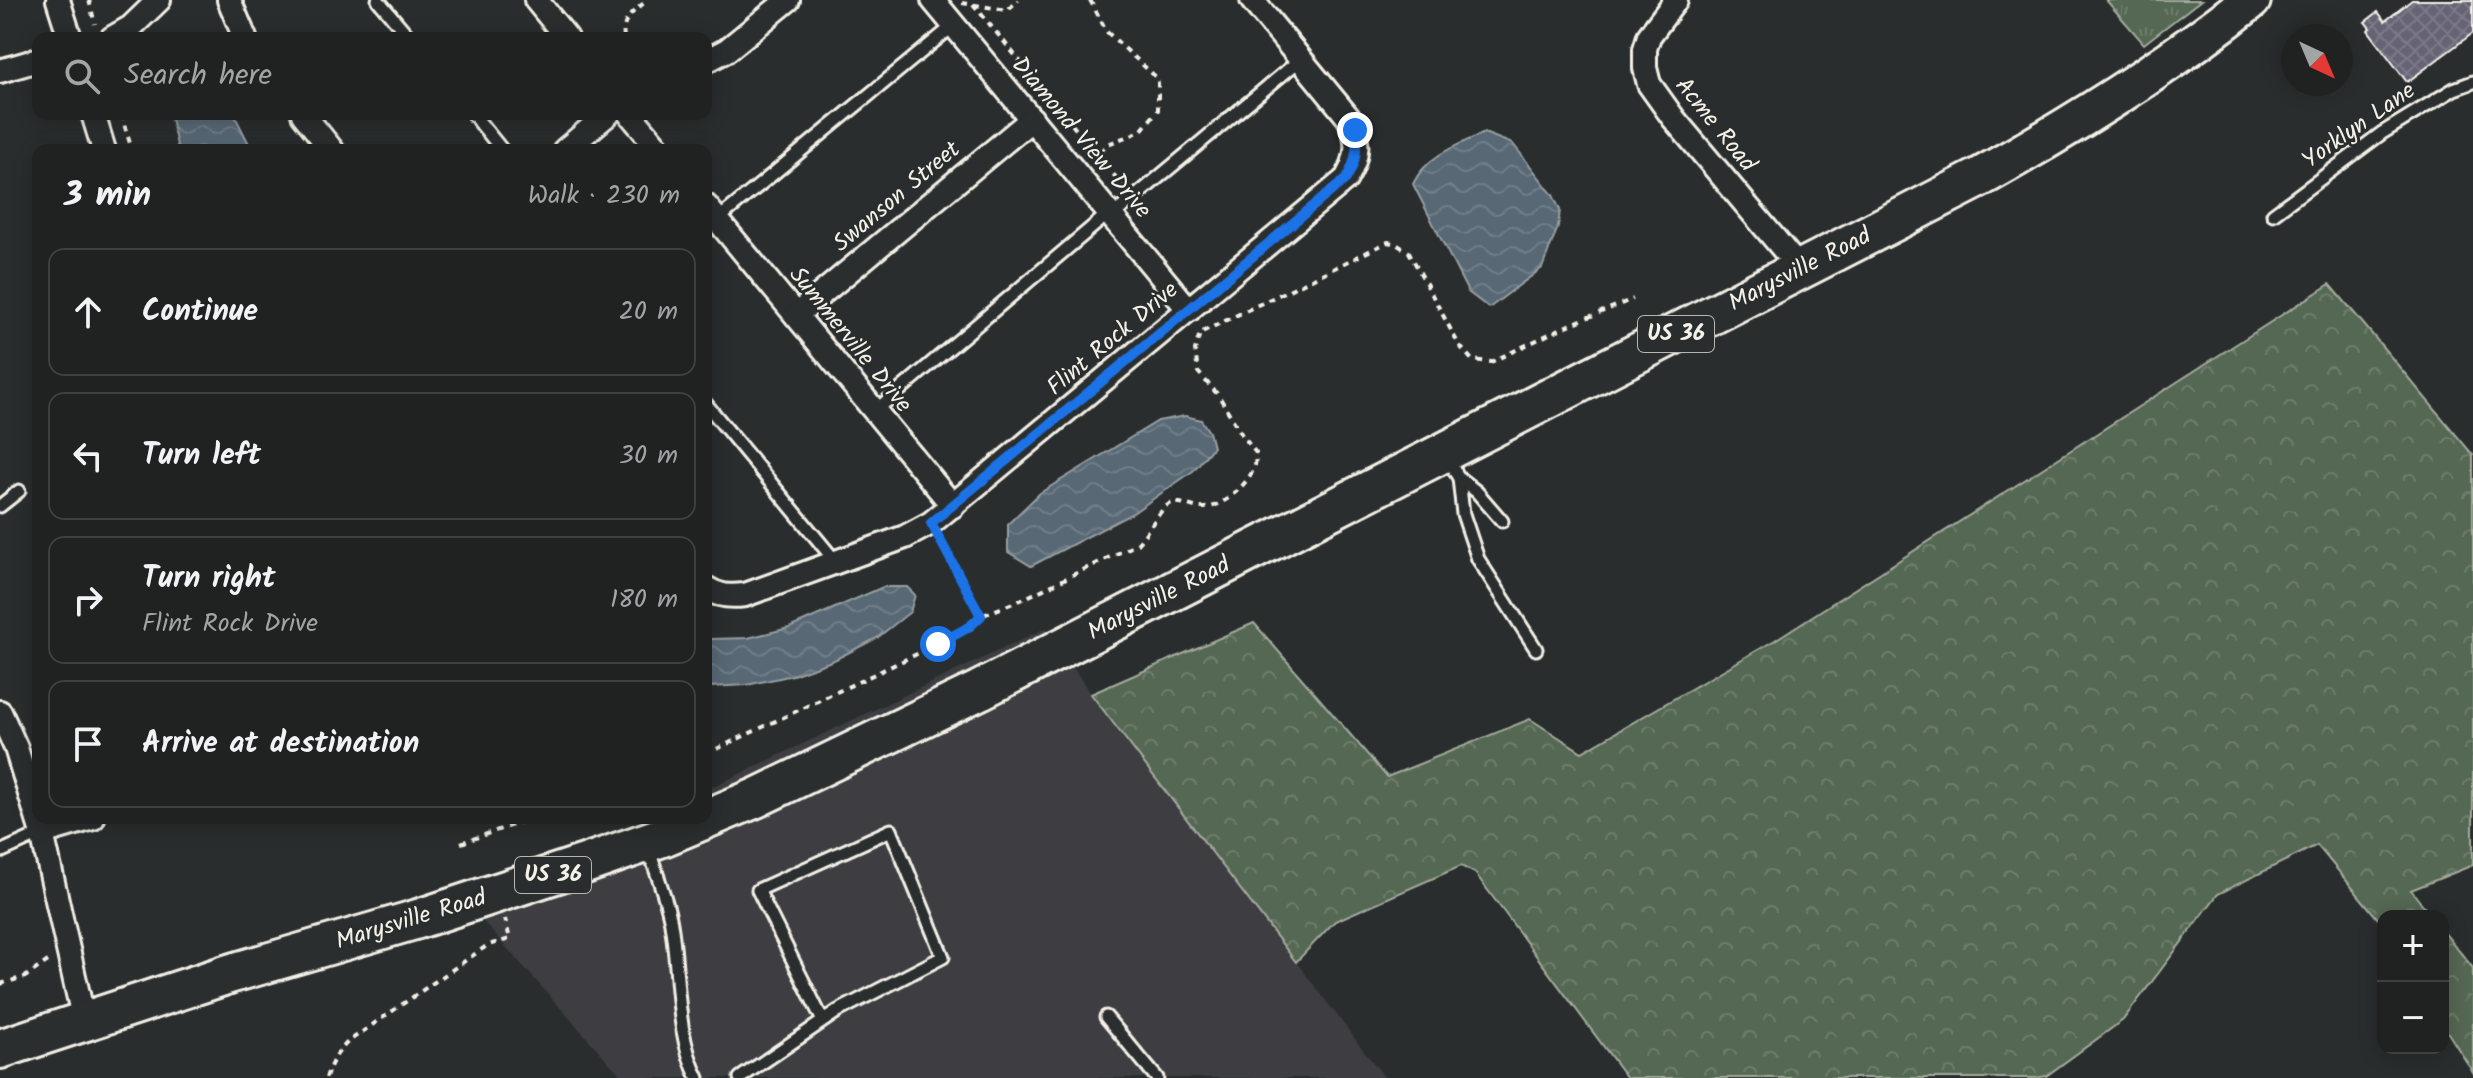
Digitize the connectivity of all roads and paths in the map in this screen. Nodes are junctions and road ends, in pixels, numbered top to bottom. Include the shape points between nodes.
1 (58, 0) edge
2 (89, 0) edge
3 (159, 0) edge
4 (229, 0) edge
5 (378, 0) edge
6 (536, 0) edge
7 (648, 0) edge
8 (788, 0) edge
9 (933, 0) edge
10 (955, 0) edge
11 (1019, 0) edge
12 (1090, 0) edge
13 (1252, 0) edge
14 (1676, 0) edge
15 (2251, 0) edge
16 (973, 4) junction
17 (954, 25) junction
18 (68, 32) edge
19 (104, 32) edge
20 (242, 32) edge
21 (405, 32) edge
22 (562, 32) edge
23 (623, 32) edge
24 (712, 58) edge
25 (1301, 59) junction
26 (32, 62) edge
27 (0, 71) edge
28 (2473, 82) edge
29 (1032, 119) junction
30 (95, 120) edge
31 (123, 120) edge
32 (308, 120) edge
33 (478, 120) edge
34 (601, 120) edge
35 (635, 120) edge
36 (102, 144) edge
37 (130, 144) edge
38 (327, 144) edge
39 (497, 144) edge
40 (572, 144) edge
41 (655, 144) edge
42 (1097, 155) junction
43 (1134, 198) junction
44 (712, 213) edge
45 (2273, 214) dead end
46 (1111, 215) junction
47 (1801, 270) junction
48 (1633, 299) dead end
49 (1189, 310) junction
50 (796, 315) junction
51 (712, 411) edge
52 (875, 411) junction
53 (1451, 465) junction
54 (19, 491) dead end
55 (0, 506) edge
56 (953, 506) junction
57 (1502, 521) dead end
58 (931, 523) junction
59 (836, 562) junction
60 (712, 592) edge
61 (981, 616) junction
62 (1536, 649) dead end
63 (0, 712) edge
64 (712, 751) edge
65 (32, 800) edge
66 (712, 810) edge
67 (39, 824) edge
68 (73, 824) edge
69 (515, 824) edge
70 (663, 824) edge
71 (642, 830) edge
72 (42, 833) junction
73 (461, 843) dead end
74 (0, 852) edge
75 (498, 893) junction
76 (70, 955) junction
77 (0, 984) edge
78 (1106, 1017) dead end
79 (84, 1021) junction
80 (823, 1021) junction
81 (0, 1049) edge
82 (326, 1078) edge
83 (698, 1078) edge
84 (740, 1078) edge
85 (1157, 1078) edge

1 - 18 street
2 - 19 path
3 - 19 street via 131,27
4 - 20 street
5 - 21 lane
6 - 22 street
7 - 23 path via 627,17
8 - 24 street
9 - 17 street, Diamond View Drive
10 - 16 path
11 - 16 path via 1007,10
12 - 42 path via 1107,32 1158,79 1158,110 1141,131 1108,144
13 - 25 street, Flint Rock Drive
14 - 47 street, Acme Road via 1649,36 1649,84
15 - 47 highway, Marysville Road / US 36 via 2152,74 2051,138
16 - 42 path
17 - 29 street, Diamond View Drive
17 - 44 lane
25 - 43 lane
25 - 49 street, Flint Rock Drive via 1355,130 1355,164 1346,179
26 - 27 street
28 - 45 lane, Yorklyn Lane via 2382,133
29 - 46 street, Diamond View Drive
29 - 50 street, Swanson Street
30 - 36 street
31 - 37 path
32 - 38 street
33 - 39 lane
34 - 40 street
35 - 41 street
42 - 43 path
43 - 46 lane
44 - 50 street, Summerville Drive
46 - 49 street, Diamond View Drive
46 - 52 lane
47 - 53 highway, Marysville Road / US 36
48 - 61 path via 1491,362 1472,360 1409,252 1388,242 1224,321 1200,333 1195,350 1198,372 1256,453 1254,468 1242,485 1205,509 1169,504 1137,544
49 - 56 street, Flint Rock Drive
50 - 52 street, Summerville Drive
51 - 59 lane
52 - 56 street, Summerville Drive
53 - 57 lane
53 - 62 lane via 1478,559
53 - 66 highway, Marysville Road / US 36 via 842,758 756,798
54 - 55 lane
56 - 58 street, Flint Rock Drive
58 - 59 street, Flint Rock Drive
58 - 61 path
59 - 60 street, Flint Rock Drive via 745,595
61 - 64 path via 938,644
63 - 65 street
67 - 72 street
68 - 72 street
69 - 73 path
70 - 71 highway, Marysville Road / US 36
71 - 75 highway, Marysville Road / US 36
71 - 83 lane via 670,919 679,1008
72 - 74 lane
72 - 76 street
75 - 79 highway, Marysville Road / US 36
75 - 82 path via 510,939 488,945 349,1041 334,1057
76 - 77 path
76 - 79 street
78 - 85 lane
79 - 81 highway, Marysville Road / US 36
80 - 80 lane via 943,957 891,830 758,890
80 - 84 lane

